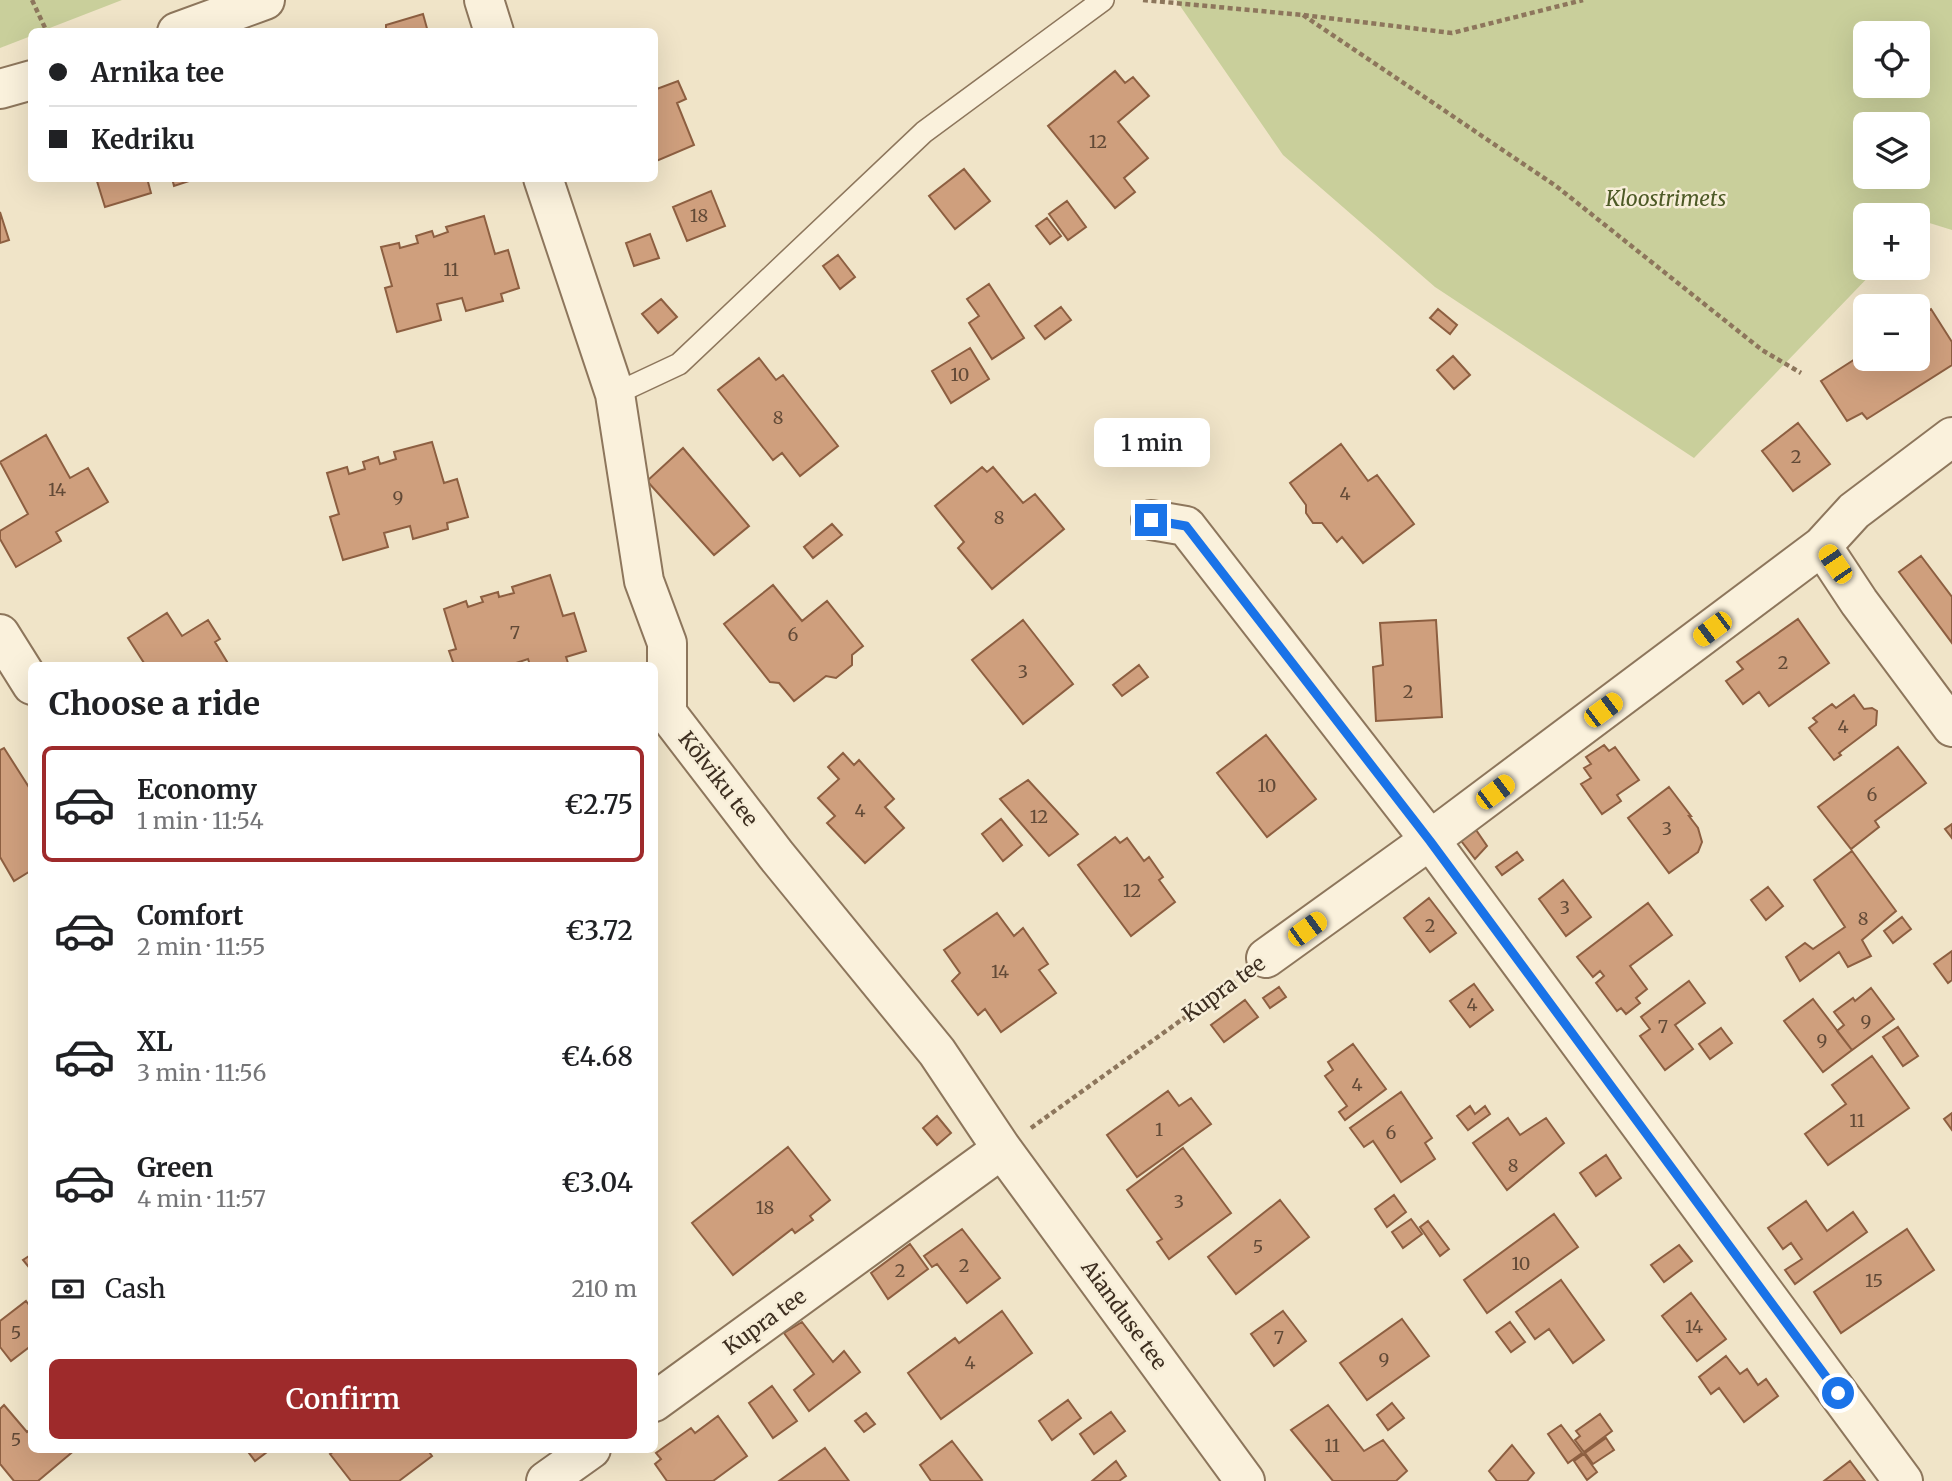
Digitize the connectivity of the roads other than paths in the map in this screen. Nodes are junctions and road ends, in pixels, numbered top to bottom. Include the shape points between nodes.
1 (264, 0) edge
2 (484, 0) edge
3 (1103, 0) edge
4 (188, 28) edge
5 (493, 28) edge
6 (28, 81) edge
7 (0, 89) edge
8 (544, 182) edge
9 (615, 394) junction
10 (1952, 437) edge
11 (1151, 520) dead end
12 (1822, 546) junction
13 (0, 634) edge
14 (28, 679) edge
15 (1952, 727) edge
16 (1430, 841) junction
17 (1266, 958) road end
18 (1002, 1149) junction
19 (658, 1399) edge
20 (1245, 1481) edge
21 (1903, 1481) edge

1 - 4 street
2 - 5 street
3 - 9 lane via 925,132 679,364
6 - 7 street
8 - 9 street, Kõlviku tee
9 - 18 street, Kõlviku tee via 644,581 667,643 667,713 937,1052
10 - 12 street, Kupra tee via 1854,511
11 - 16 street via 1186,526
12 - 15 street
12 - 16 street, Kupra tee
13 - 14 street
16 - 17 street, Kupra tee
16 - 21 street
18 - 19 street, Kupra tee
18 - 20 street, Aianduse tee

